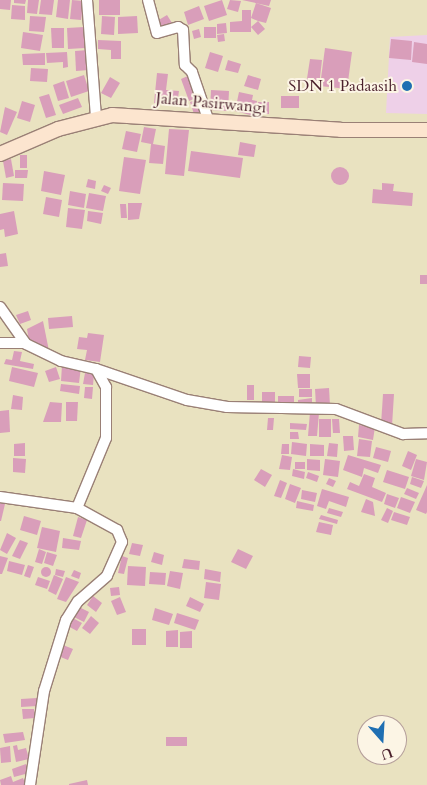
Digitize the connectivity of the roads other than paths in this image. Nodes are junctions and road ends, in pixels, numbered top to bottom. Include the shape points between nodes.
1 (87, 0) edge
2 (148, 0) edge
3 (96, 116) junction
4 (209, 122) junction
5 (427, 130) edge
6 (0, 154) edge
7 (0, 307) edge
8 (0, 343) edge
9 (24, 343) junction
10 (96, 369) junction
11 (427, 433) edge
12 (0, 497) edge
13 (77, 508) junction
14 (30, 785) edge

1 - 3 street
2 - 4 street via 157,33 178,27 183,30 185,66 192,72
3 - 4 street, Jalan Pasirwangi
3 - 6 street, Jalan Pasirwangi
4 - 5 street, Jalan Pasirwangi
7 - 9 street
8 - 9 street
9 - 10 street via 61,362
10 - 11 street via 187,400 227,407 336,408 403,434
10 - 13 street via 106,387 109,418 103,449
12 - 13 street
13 - 14 street via 117,530 122,542 107,576 78,601 66,620 44,691

